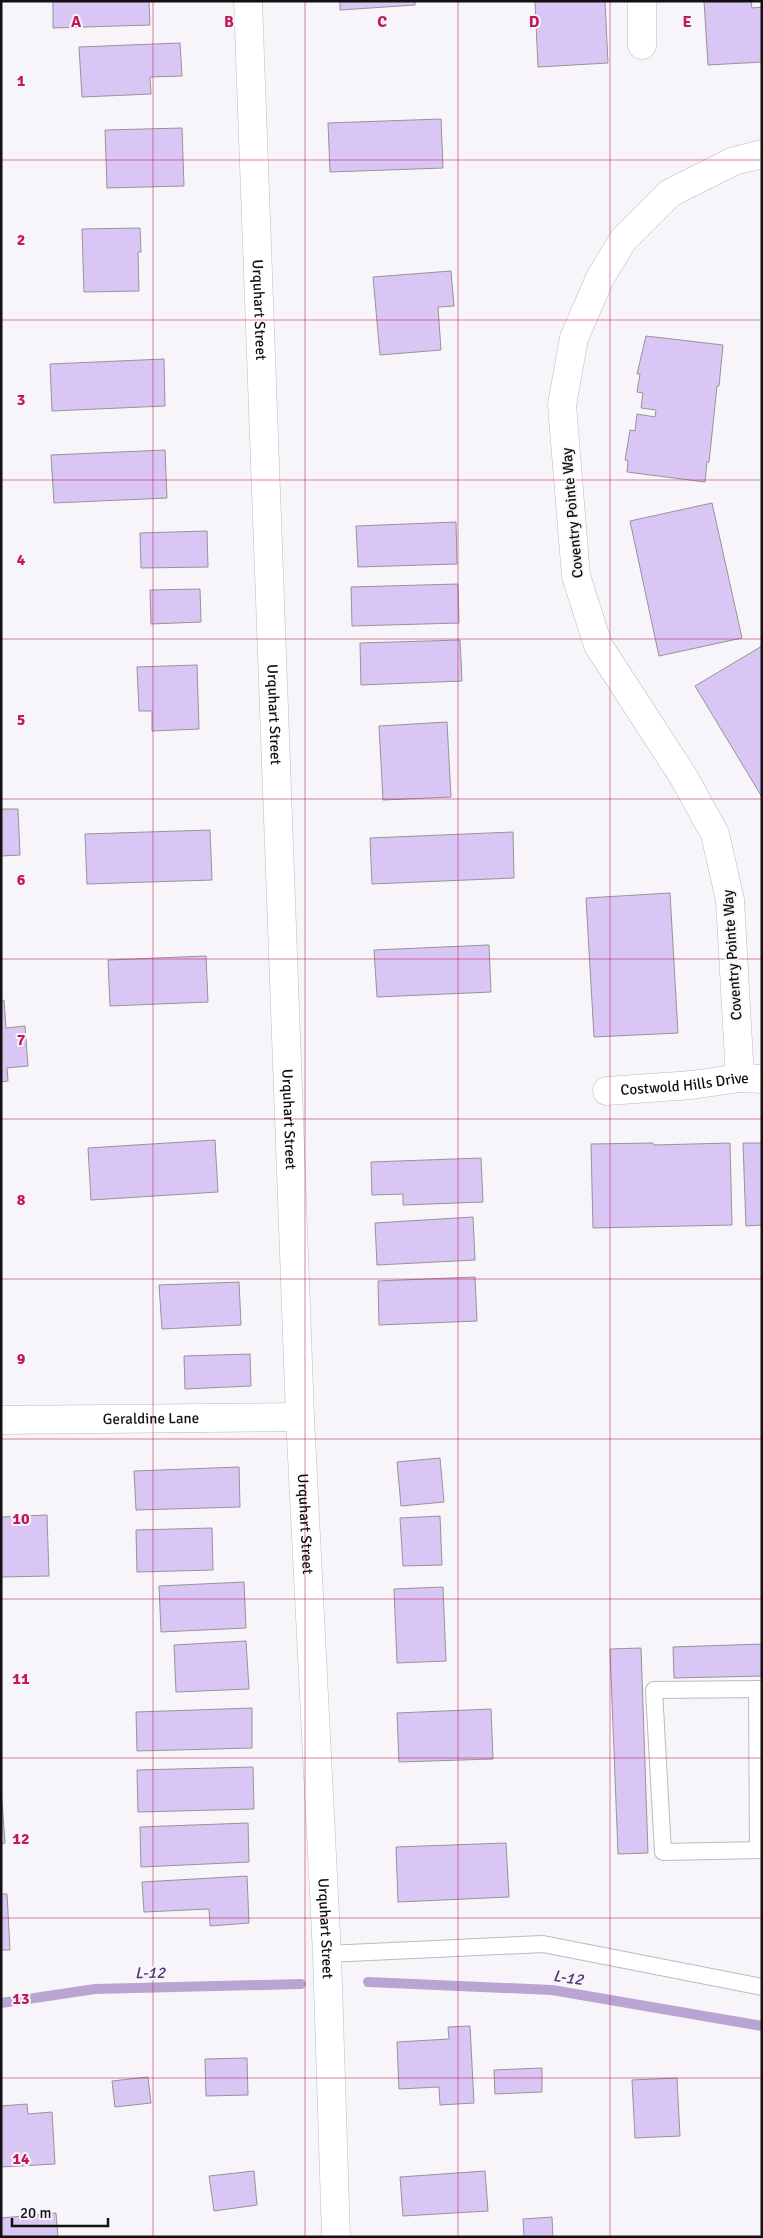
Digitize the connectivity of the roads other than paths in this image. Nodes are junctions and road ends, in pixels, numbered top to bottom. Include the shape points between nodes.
1 (248, 1) edge
2 (642, 1) edge
3 (642, 45) dead end
4 (762, 154) edge
5 (751, 1078) edge
6 (607, 1091) dead end
7 (300, 1417) junction
8 (1, 1420) edge
9 (759, 1689) edge
10 (760, 1850) edge
11 (327, 1954) junction
12 (762, 1987) edge
13 (336, 2237) edge

1 - 7 street, Urquhart Street
2 - 3 street
4 - 5 street, Coventry Pointe Way via 734,160 670,193 624,240 600,278 574,338 562,405 576,576 598,645 683,776 715,834 730,900
5 - 6 street, Costwold Hills Drive
7 - 8 street, Geraldine Lane
7 - 11 street, Urquhart Street
9 - 10 lane
9 - 10 lane via 654,1690 663,1852
11 - 12 lane via 543,1944
11 - 13 street, Urquhart Street

